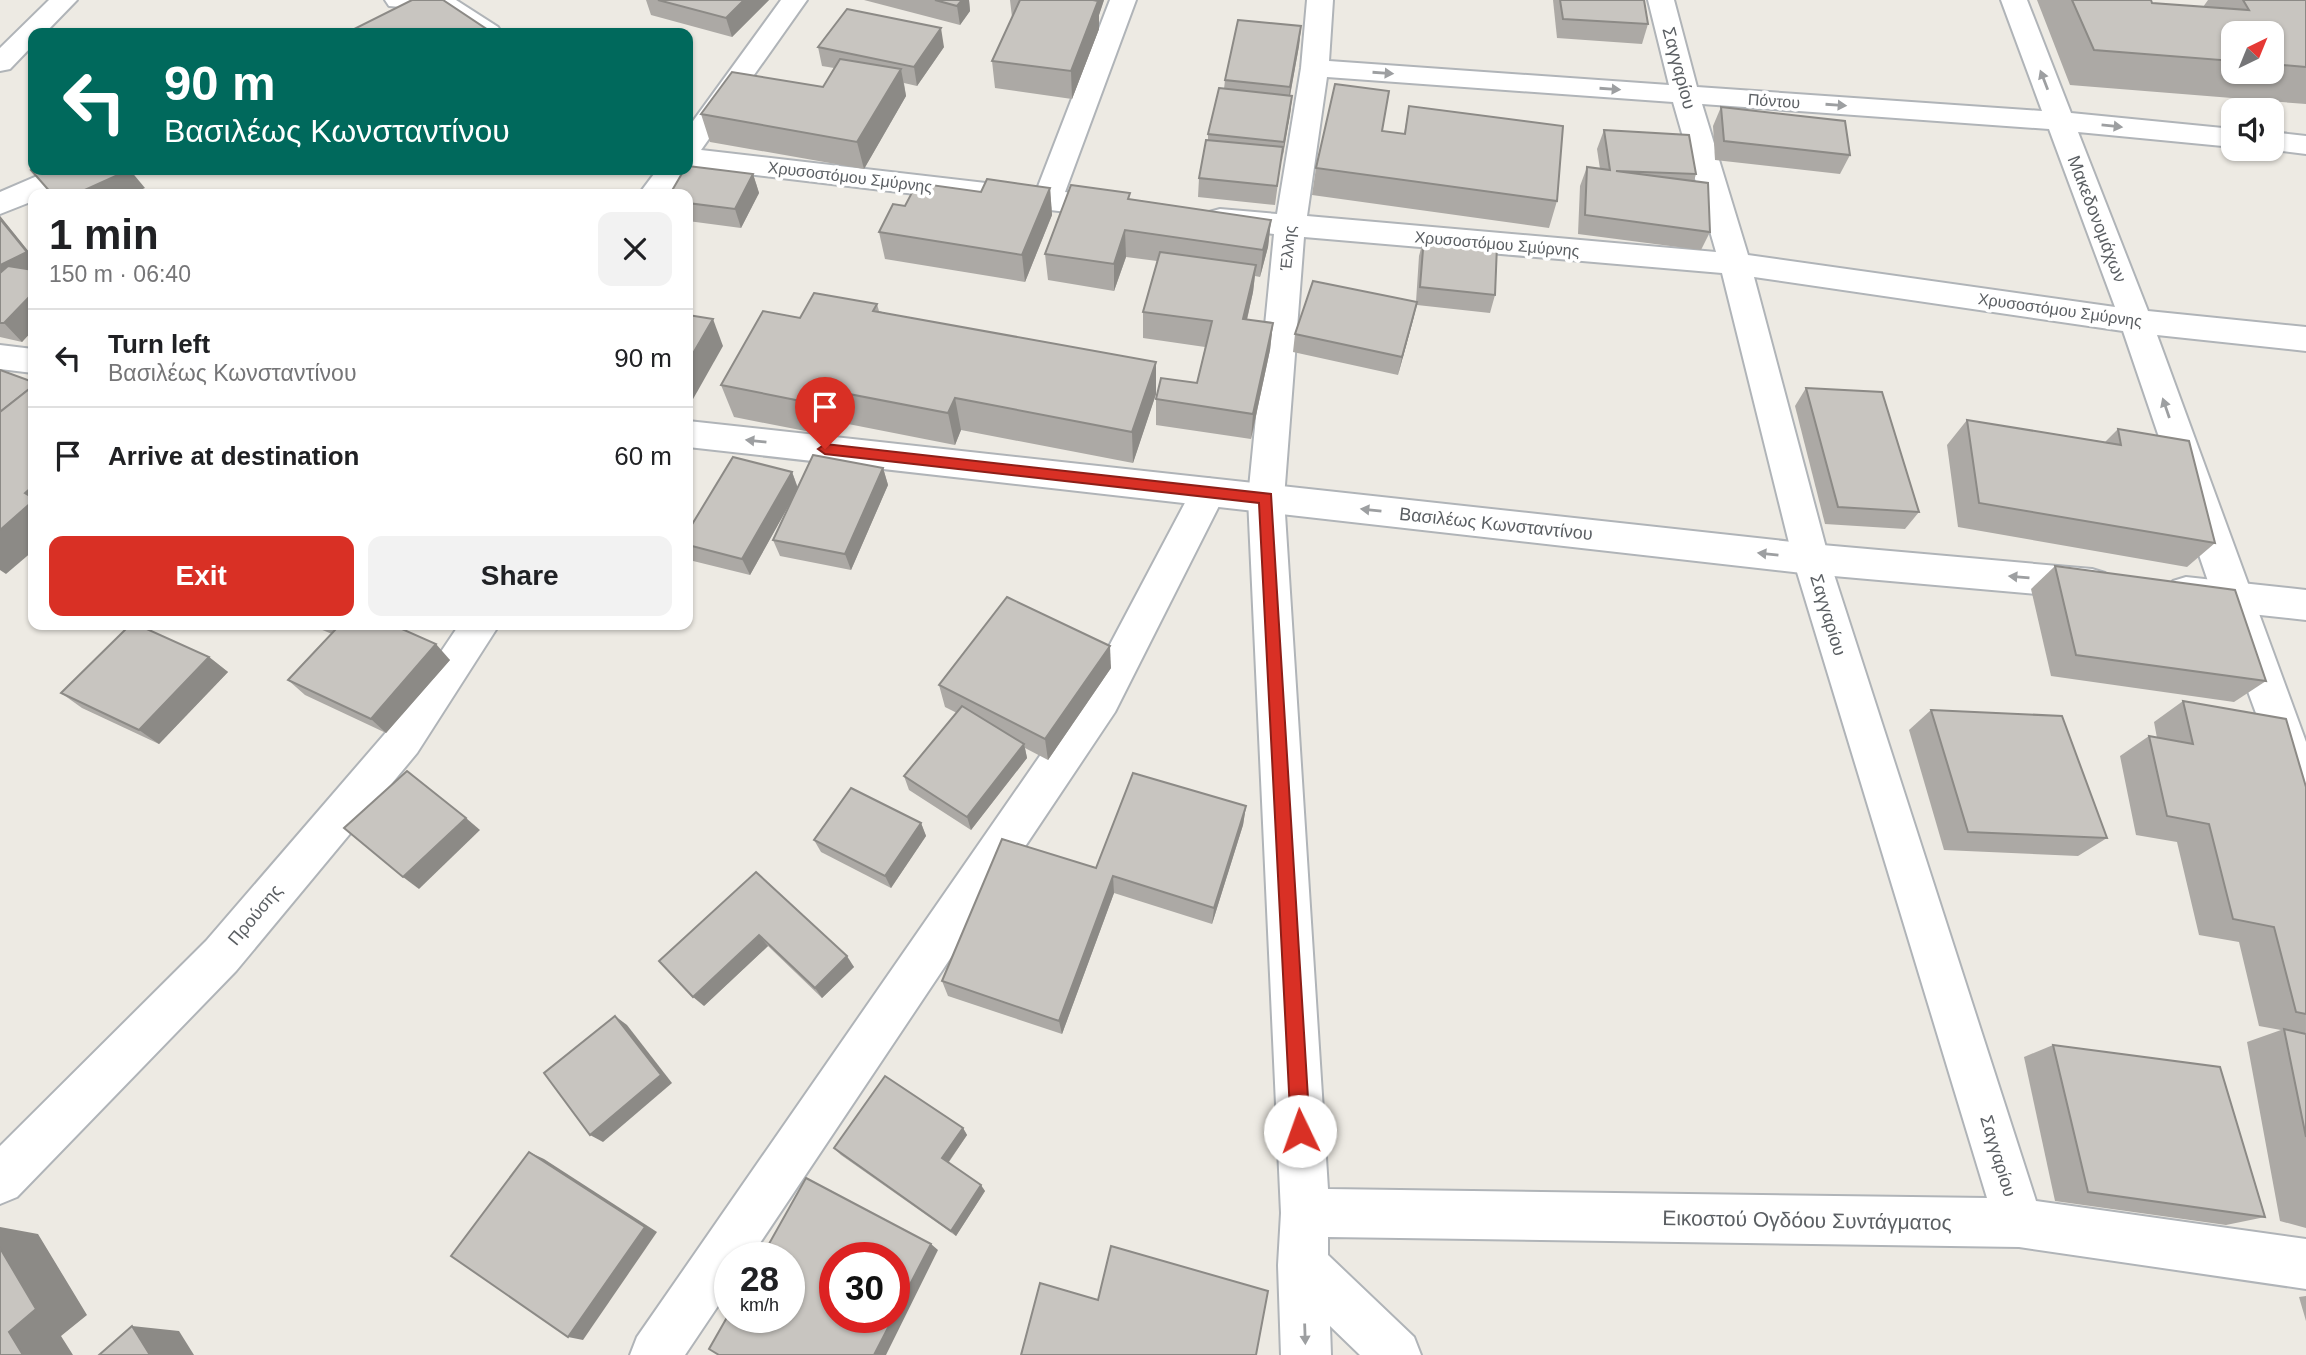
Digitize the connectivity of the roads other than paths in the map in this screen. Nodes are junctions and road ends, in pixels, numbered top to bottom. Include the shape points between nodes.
1 (64, 0) edge
2 (793, 0) edge
3 (1123, 0) edge
4 (1320, 0) edge
5 (1661, 0) edge
6 (2014, 0) edge
7 (444, 1) edge
8 (398, 12) edge
9 (36, 28) edge
10 (482, 28) edge
11 (28, 35) edge
12 (0, 63) edge
13 (1315, 68) junction
14 (1685, 95) junction
15 (2059, 121) junction
16 (2221, 137) edge
17 (693, 141) edge
18 (2284, 142) edge
19 (2306, 145) edge
20 (693, 159) edge
21 (65, 175) edge
22 (34, 189) edge
23 (28, 191) edge
24 (1047, 201) junction
25 (0, 204) edge
26 (1142, 211) edge
27 (1195, 217) edge
28 (1290, 227) junction
29 (1735, 264) junction
30 (2136, 321) junction
31 (2306, 339) edge
32 (0, 357) edge
33 (28, 360) edge
34 (693, 435) edge
35 (1208, 492) junction
36 (1266, 498) junction
37 (1811, 559) junction
38 (2232, 596) junction
39 (2306, 606) edge
40 (477, 630) edge
41 (2306, 795) edge
42 (0, 1180) edge
43 (1305, 1213) junction
44 (2019, 1223) junction
45 (2306, 1264) edge
46 (1303, 1265) junction
47 (655, 1355) edge
48 (1306, 1355) edge
49 (1396, 1355) edge

1 - 9 street
2 - 17 street
3 - 24 street
4 - 13 street, Έλλης
5 - 14 street, Σαγγαρίου
15 -> 6 street, Μακεδονομάχων
7 - 8 street
7 - 10 street
11 - 12 street
13 -> 14 street, Πόντου
13 - 28 street, Έλλης
14 -> 15 street, Πόντου
14 - 29 street, Σαγγαρίου
15 -> 16 street, Πόντου
15 - 30 street, Μακεδονομάχων
18 - 19 street
20 - 24 street, Χρυσοστόμου Σμύρνης
21 - 22 street
23 - 25 street
24 - 26 street, Χρυσοστόμου Σμύρνης
27 - 28 street, Χρυσοστόμου Σμύρνης
28 - 29 street, Χρυσοστόμου Σμύρνης
28 - 36 street, Έλλης
29 - 30 street, Χρυσοστόμου Σμύρνης
29 - 37 street, Σαγγαρίου
30 - 31 street, Χρυσοστόμου Σμύρνης
38 -> 30 street, Μακεδονομάχων
32 - 33 street
35 -> 34 street, Βασιλέως Κωνσταντίνου
35 - 36 street, Βασιλέως Κωνσταντίνου
35 - 47 street via 1101,700
37 -> 36 street, Βασιλέως Κωνσταντίνου
36 - 43 street, Έλλης
38 -> 37 street, Βασιλέως Κωνσταντίνου
37 - 44 street, Σαγγαρίου
38 - 39 street, Βασιλέως Κωνσταντίνου
38 - 41 street, Μακεδονομάχων
40 - 42 street, Προύσης via 402,741 220,956
43 - 44 street, Εικοστού Ογδόου Συντάγματος
43 - 46 street, Έλλης
44 - 45 street, Εικοστού Ογδόου Συντάγματος
46 -> 48 street, Έλλης
46 - 49 street

